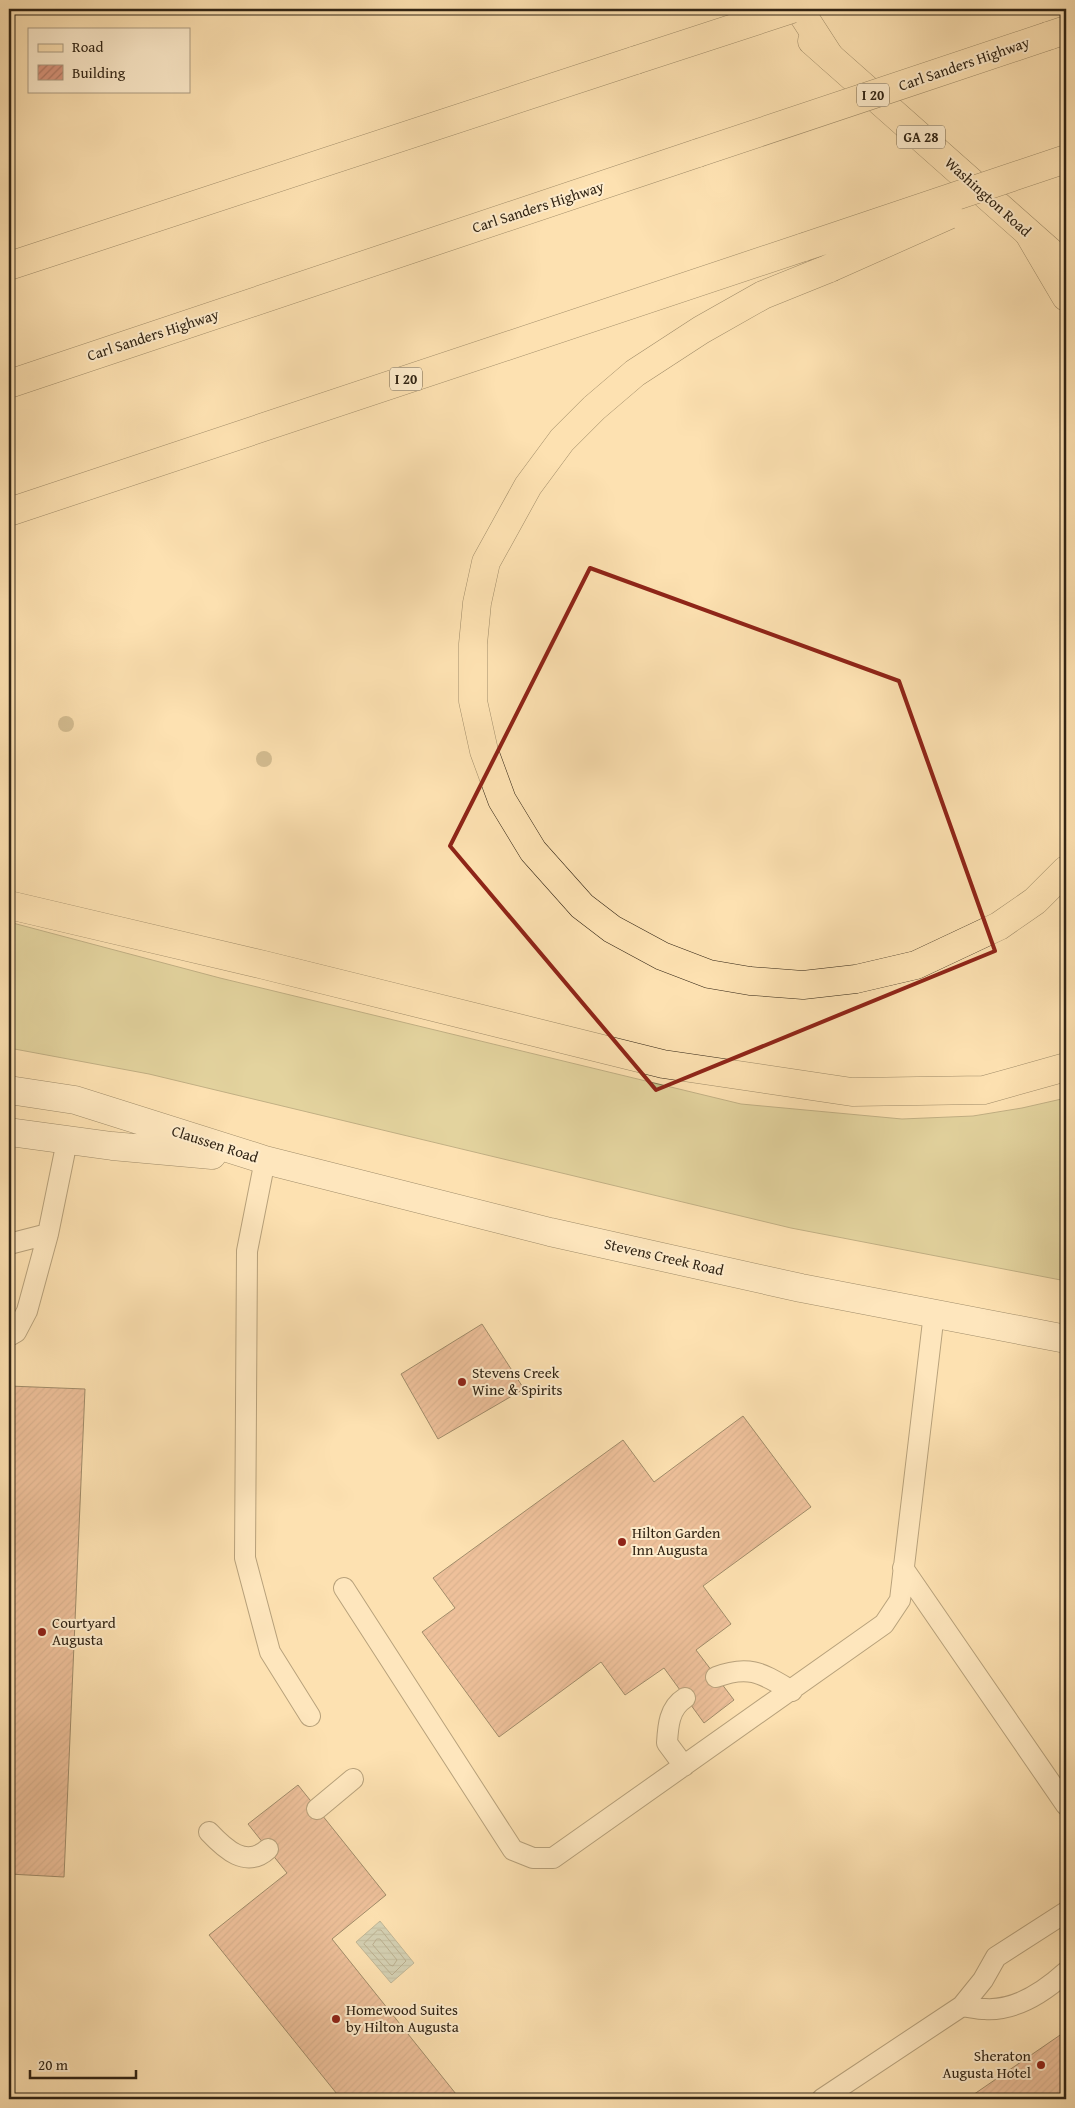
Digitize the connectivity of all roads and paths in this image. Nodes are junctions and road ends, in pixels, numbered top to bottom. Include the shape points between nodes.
1 (776, 9) edge
2 (792, 9) edge
3 (799, 9) edge
4 (1057, 33) edge
5 (830, 57) junction
6 (1066, 161) edge
7 (1030, 234) junction
8 (9, 266) edge
9 (1066, 266) edge
10 (1066, 297) edge
11 (9, 384) edge
12 (9, 512) edge
13 (1066, 870) edge
14 (9, 904) edge
15 (1066, 1067) edge
16 (9, 1090) edge
17 (9, 1132) edge
18 (67, 1141) junction
19 (265, 1160) junction
20 (48, 1234) junction
21 (9, 1244) edge
22 (934, 1313) junction
23 (9, 1336) edge
24 (1066, 1339) edge
25 (904, 1568) junction
26 (344, 1588) dead end
27 (716, 1677) dead end
28 (792, 1691) junction
29 (686, 1698) dead end
30 (310, 1716) dead end
31 (684, 1766) junction
32 (353, 1779) dead end
33 (1066, 1805) edge
34 (317, 1809) dead end
35 (209, 1832) dead end
36 (268, 1850) dead end
37 (1066, 1912) edge
38 (1066, 1972) edge
39 (962, 2006) junction
40 (822, 2099) edge

1 - 5 main road, Washington Road / GA 28
2 - 8 main road, bridge
3 - 5 main road
4 - 11 main road, Carl Sanders Highway / I 20, bridge
5 - 7 main road, Washington Road / GA 28
6 - 12 main road, I 20, bridge
6 - 13 main road, bridge via 763,295 635,373 562,440 528,486 486,562 477,602 473,644 473,701 484,751 502,800 533,851 582,906 612,929 662,956 709,974 803,985 856,979 916,965 999,926 1035,901
7 - 9 main road, Washington Road / GA 28
7 - 10 main road
14 - 15 main road via 663,1064 852,1092 984,1090
16 - 19 street, Claussen Road via 75,1100
17 - 18 street, Claussen Road
18 - 19 street, Claussen Road
18 - 20 lane
19 - 22 street, Stevens Creek Road via 550,1232 801,1288
19 - 30 lane via 247,1251 245,1558 270,1652
20 - 21 lane
20 - 23 lane via 27,1311 16,1332
22 - 24 street, Stevens Creek Road
22 - 25 lane
25 - 28 lane via 900,1600 884,1624
25 - 33 lane
26 - 31 lane via 513,1850 533,1858 553,1858
27 - 28 lane via 734,1671 761,1672
28 - 31 lane
29 - 31 lane via 669,1720 667,1743
32 - 34 lane
35 - 36 lane via 226,1850 245,1859
37 - 39 lane via 996,1957
38 - 39 lane via 1049,1987 1014,2005 987,2010
39 - 40 lane

